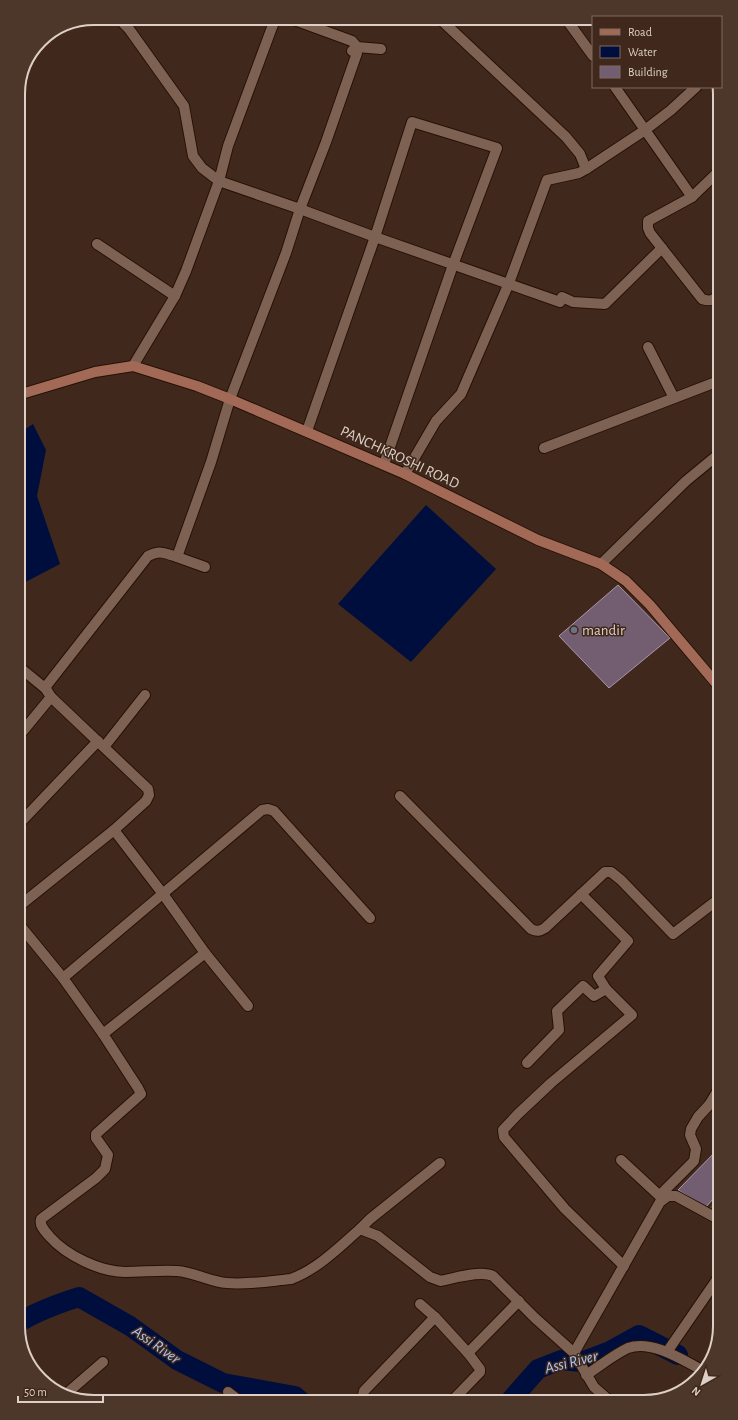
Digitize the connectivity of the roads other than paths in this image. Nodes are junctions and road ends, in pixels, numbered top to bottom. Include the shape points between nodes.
1 (125, 25) edge
2 (274, 25) edge
3 (311, 25) edge
4 (446, 25) edge
5 (571, 25) edge
6 (355, 49) junction
7 (381, 49) dead end
8 (592, 55) edge
9 (616, 88) edge
10 (695, 88) edge
11 (645, 130) junction
12 (586, 169) junction
13 (713, 177) edge
14 (219, 181) junction
15 (692, 197) junction
16 (300, 208) junction
17 (375, 237) junction
18 (97, 244) dead end
19 (662, 248) junction
20 (453, 265) junction
21 (509, 283) junction
22 (175, 296) junction
23 (713, 300) edge
24 (648, 347) dead end
25 (133, 366) junction
26 (713, 383) edge
27 (25, 391) edge
28 (674, 398) junction
29 (230, 399) junction
30 (307, 431) junction
31 (544, 448) dead end
32 (713, 459) edge
33 (384, 464) junction
34 (405, 474) junction
35 (178, 557) junction
36 (601, 564) junction
37 (205, 567) dead end
38 (25, 672) edge
39 (713, 680) edge
40 (48, 693) junction
41 (145, 695) dead end
42 (25, 728) edge
43 (101, 744) junction
44 (400, 796) dead end
45 (25, 819) edge
46 (114, 830) junction
47 (163, 894) junction
48 (581, 894) junction
49 (25, 901) edge
50 (713, 903) edge
51 (370, 918) dead end
52 (25, 932) edge
53 (205, 953) junction
54 (63, 978) junction
55 (606, 989) junction
56 (248, 1006) dead end
57 (103, 1034) junction
58 (528, 1063) dead end
59 (713, 1098) edge
60 (621, 1160) dead end
61 (440, 1163) dead end
62 (662, 1197) junction
63 (713, 1216) edge
64 (360, 1229) junction
65 (624, 1266) junction
66 (713, 1285) edge
67 (519, 1301) junction
68 (420, 1304) dead end
69 (435, 1317) junction
70 (668, 1350) junction
71 (468, 1353) junction
72 (103, 1362) dead end
73 (580, 1363) junction
74 (692, 1364) edge
75 (70, 1390) edge
76 (228, 1392) dead end
77 (232, 1395) edge
78 (363, 1395) edge
79 (458, 1395) edge
80 (603, 1395) edge

1 - 14 street via 184,106 193,156 202,168
2 - 14 street via 228,146
3 - 6 street via 352,41
4 - 12 street via 566,137 580,154
5 - 8 street
6 - 7 street
6 - 16 street via 357,53
9 - 11 street
10 - 11 street
11 - 12 street
11 - 15 street
12 - 21 street via 547,180
13 - 15 street
14 - 16 street
14 - 22 street
15 - 19 street via 648,221 650,233
16 - 17 street
16 - 29 street via 286,253
17 - 20 street
17 - 20 street via 412,122 497,148
17 - 30 street
18 - 22 street
19 - 21 street via 605,304 561,300
19 - 23 street via 702,299
20 - 21 street
20 - 33 street
21 - 34 street via 461,394 436,421
22 - 25 street
24 - 28 street
25 - 27 street, PANCHKROSHI ROAD via 95,372
25 - 29 street, PANCHKROSHI ROAD
26 - 28 street
28 - 31 street
29 - 30 street, PANCHKROSHI ROAD
29 - 35 street
30 - 33 street, PANCHKROSHI ROAD
32 - 36 street via 686,481
33 - 34 street, PANCHKROSHI ROAD
34 - 36 street, PANCHKROSHI ROAD via 538,540
35 - 37 street
35 - 40 street via 161,552 148,556 47,685
36 - 39 street, PANCHKROSHI ROAD via 626,581 650,604
38 - 40 street
40 - 42 street
40 - 43 street
41 - 43 street
43 - 45 street
43 - 46 street via 148,789 149,795 146,801
44 - 48 street via 534,930 545,928
46 - 47 street
46 - 49 street
47 - 51 street via 262,810 268,809 274,811
47 - 53 street
47 - 54 street
48 - 50 street via 605,872 611,872 672,934
48 - 55 street via 628,941 598,976
52 - 54 street
53 - 56 street
53 - 57 street
54 - 57 street
55 - 58 street via 594,996 583,986 557,1010 559,1030
55 - 65 street via 632,1015 551,1083 503,1131 504,1137 565,1209
57 - 64 street via 141,1094 96,1134 108,1155 104,1169 96,1178 41,1219 42,1228 65,1251 110,1270 125,1272 180,1271 218,1282 236,1283 291,1279 316,1266
59 - 62 street via 691,1129 690,1135 696,1149 694,1161
60 - 62 street
61 - 64 street
62 - 63 street via 676,1196
62 - 65 street
64 - 67 street via 378,1236 436,1280 490,1274
65 - 73 street
66 - 70 street
67 - 71 street
67 - 73 street
68 - 69 street
69 - 71 street
69 - 78 street
70 - 73 street via 639,1345
70 - 74 street
71 - 79 street via 480,1372
72 - 75 street
73 - 80 street via 594,1387
76 - 77 street

